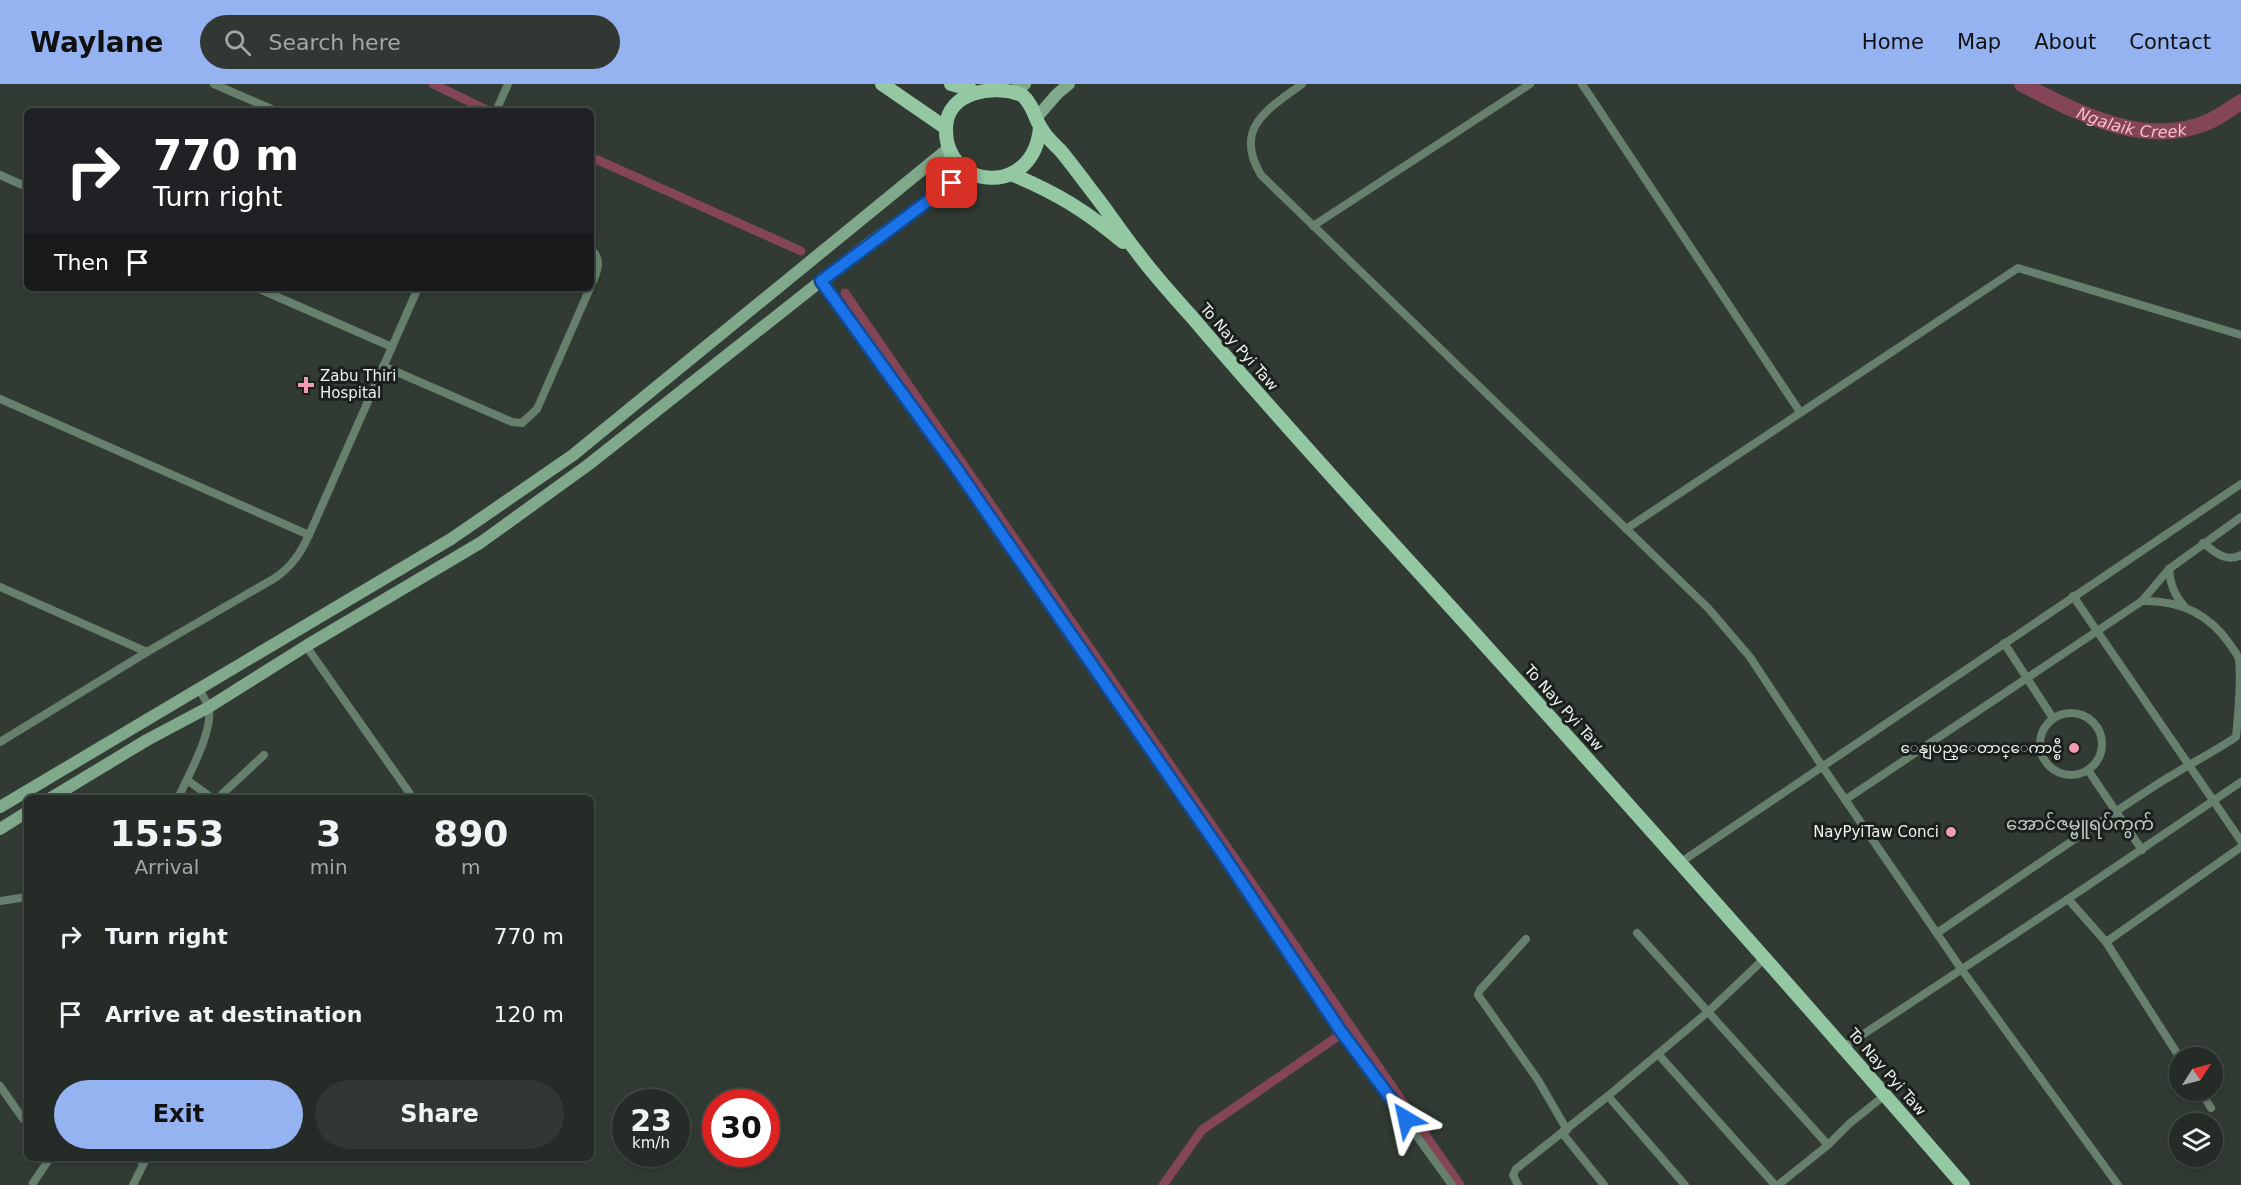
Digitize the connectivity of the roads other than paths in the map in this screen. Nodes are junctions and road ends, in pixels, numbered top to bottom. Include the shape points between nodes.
1 (214, 84) edge
2 (508, 84) edge
3 (882, 84) edge
4 (951, 84) edge
5 (1069, 84) edge
6 (1302, 84) edge
7 (1530, 84) edge
8 (1582, 84) edge
9 (973, 87) edge
10 (1020, 87) edge
11 (269, 108) edge
12 (497, 108) edge
13 (1038, 122) junction
14 (946, 128) junction
15 (949, 148) junction
16 (969, 171) junction
17 (1011, 174) junction
18 (0, 175) edge
19 (24, 186) edge
20 (1313, 226) junction
21 (594, 252) edge
22 (1139, 255) junction
23 (594, 278) edge
24 (821, 281) junction
25 (263, 291) edge
26 (417, 291) edge
27 (589, 291) edge
28 (2241, 334) edge
29 (392, 347) junction
30 (383, 366) junction
31 (0, 399) edge
32 (1800, 412) junction
33 (2241, 484) edge
34 (2241, 517) edge
35 (1626, 529) junction
36 (309, 535) junction
37 (2203, 543) junction
38 (2241, 555) edge
39 (2169, 569) junction
40 (0, 587) edge
41 (2073, 596) junction
42 (2142, 601) junction
43 (2184, 606) junction
44 (2098, 631) junction
45 (2004, 643) junction
46 (306, 646) junction
47 (147, 652) junction
48 (2027, 678) junction
49 (199, 689) junction
50 (2241, 696) edge
51 (209, 707) junction
52 (2053, 717) junction
53 (2238, 736) edge
54 (0, 742) edge
55 (264, 755) dead end
56 (2187, 765) junction
57 (1821, 766) junction
58 (2088, 770) junction
59 (187, 780) junction
60 (2241, 782) edge
61 (56, 795) edge
62 (180, 795) edge
63 (208, 795) edge
64 (221, 795) edge
65 (411, 795) edge
66 (1845, 800) junction
67 (2213, 801) junction
68 (0, 807) edge
69 (2115, 812) junction
70 (24, 814) edge
71 (0, 829) edge
72 (2241, 841) edge
73 (2241, 847) edge
74 (2142, 850) junction
75 (1681, 862) junction
76 (24, 897) edge
77 (2068, 899) junction
78 (0, 901) edge
79 (1637, 933) dead end
80 (1937, 933) junction
81 (1526, 939) dead end
82 (2106, 942) junction
83 (1765, 958) junction
84 (1962, 970) junction
85 (1709, 1011) junction
86 (1844, 1047) junction
87 (2173, 1047) edge
88 (1658, 1054) junction
89 (0, 1086) edge
90 (1885, 1095) junction
91 (1608, 1096) junction
92 (2207, 1101) edge
93 (2211, 1108) dead end
94 (24, 1120) edge
95 (1565, 1132) junction
96 (1828, 1145) junction
97 (48, 1161) edge
98 (141, 1161) edge
99 (33, 1183) dead end
100 (133, 1185) edge
101 (1452, 1185) edge
102 (1518, 1185) edge
103 (1604, 1185) edge
104 (1684, 1185) edge
105 (1776, 1185) edge
106 (1963, 1185) edge
107 (2118, 1185) edge

1 - 11 street
2 - 12 street
3 - 14 main road
4 - 9 main road
5 - 13 main road
6 - 20 street via 1262,116 1251,130 1249,145 1261,175
7 - 20 street
8 - 32 street
9 - 10 main road
9 - 14 main road via 957,100
10 - 13 main road
13 - 17 main road via 1033,155 1024,167
13 - 22 main road
14 - 15 main road
15 - 16 main road
15 - 49 main road via 573,455 451,539
16 - 17 main road via 990,178
16 - 24 main road
17 - 22 main road via 1074,204
18 - 19 street
20 - 35 street
21 - 23 street via 599,262
22 - 75 main road, To Nay Pyi Taw via 1238,372
24 - 46 main road via 588,465 480,543
24 - 101 street via 973,493 1342,1032
25 - 29 street
26 - 29 street
27 - 30 street via 537,409 522,423
28 - 32 street via 2018,268
29 - 30 street
30 - 36 street
31 - 36 street
32 - 35 street
33 - 41 street
34 - 37 street
35 - 57 street via 1708,608 1750,657
36 - 47 street via 296,560 283,573
37 - 38 street via 2226,558
37 - 39 street
39 - 42 street
39 - 43 street via 2170,581
40 - 47 street
41 - 44 street
41 - 45 street
42 - 43 street
42 - 44 street
43 - 50 street via 2218,628 2239,658
44 - 48 street
44 - 56 street
45 - 48 street
45 - 57 street
46 - 51 main road
46 - 65 street
47 - 54 street
48 - 52 street
48 - 66 street
49 - 51 street
49 - 68 main road
50 - 53 street
51 - 59 street via 205,738
51 - 61 main road
52 - 58 street via 2073,712 2084,715 2099,731 2101,753
52 - 58 street via 2040,735 2046,764 2065,775
53 - 56 street
55 - 64 street
56 - 67 street
56 - 69 street
57 - 66 street
57 - 75 street
58 - 69 street
59 - 62 street
59 - 63 street
60 - 67 street
66 - 80 street
67 - 72 street
67 - 74 street
69 - 74 street
69 - 80 street
70 - 71 main road
73 - 82 street
74 - 77 street
75 - 83 main road, To Nay Pyi Taw
76 - 78 street
77 - 82 street
77 - 84 street
79 - 85 street
80 - 84 street
81 - 95 street via 1478,995 1543,1088
82 - 87 street
83 - 85 street
83 - 86 main road, To Nay Pyi Taw
84 - 86 street
84 - 107 street
85 - 88 street
85 - 96 street
86 - 90 main road, To Nay Pyi Taw
88 - 91 street
88 - 105 street
89 - 94 street
90 - 96 street
90 - 106 main road, To Nay Pyi Taw
91 - 95 street
91 - 104 street
92 - 93 street
95 - 102 street via 1516,1169 1513,1175
95 - 103 street
96 - 105 street
97 - 99 street
98 - 100 street via 144,1163

